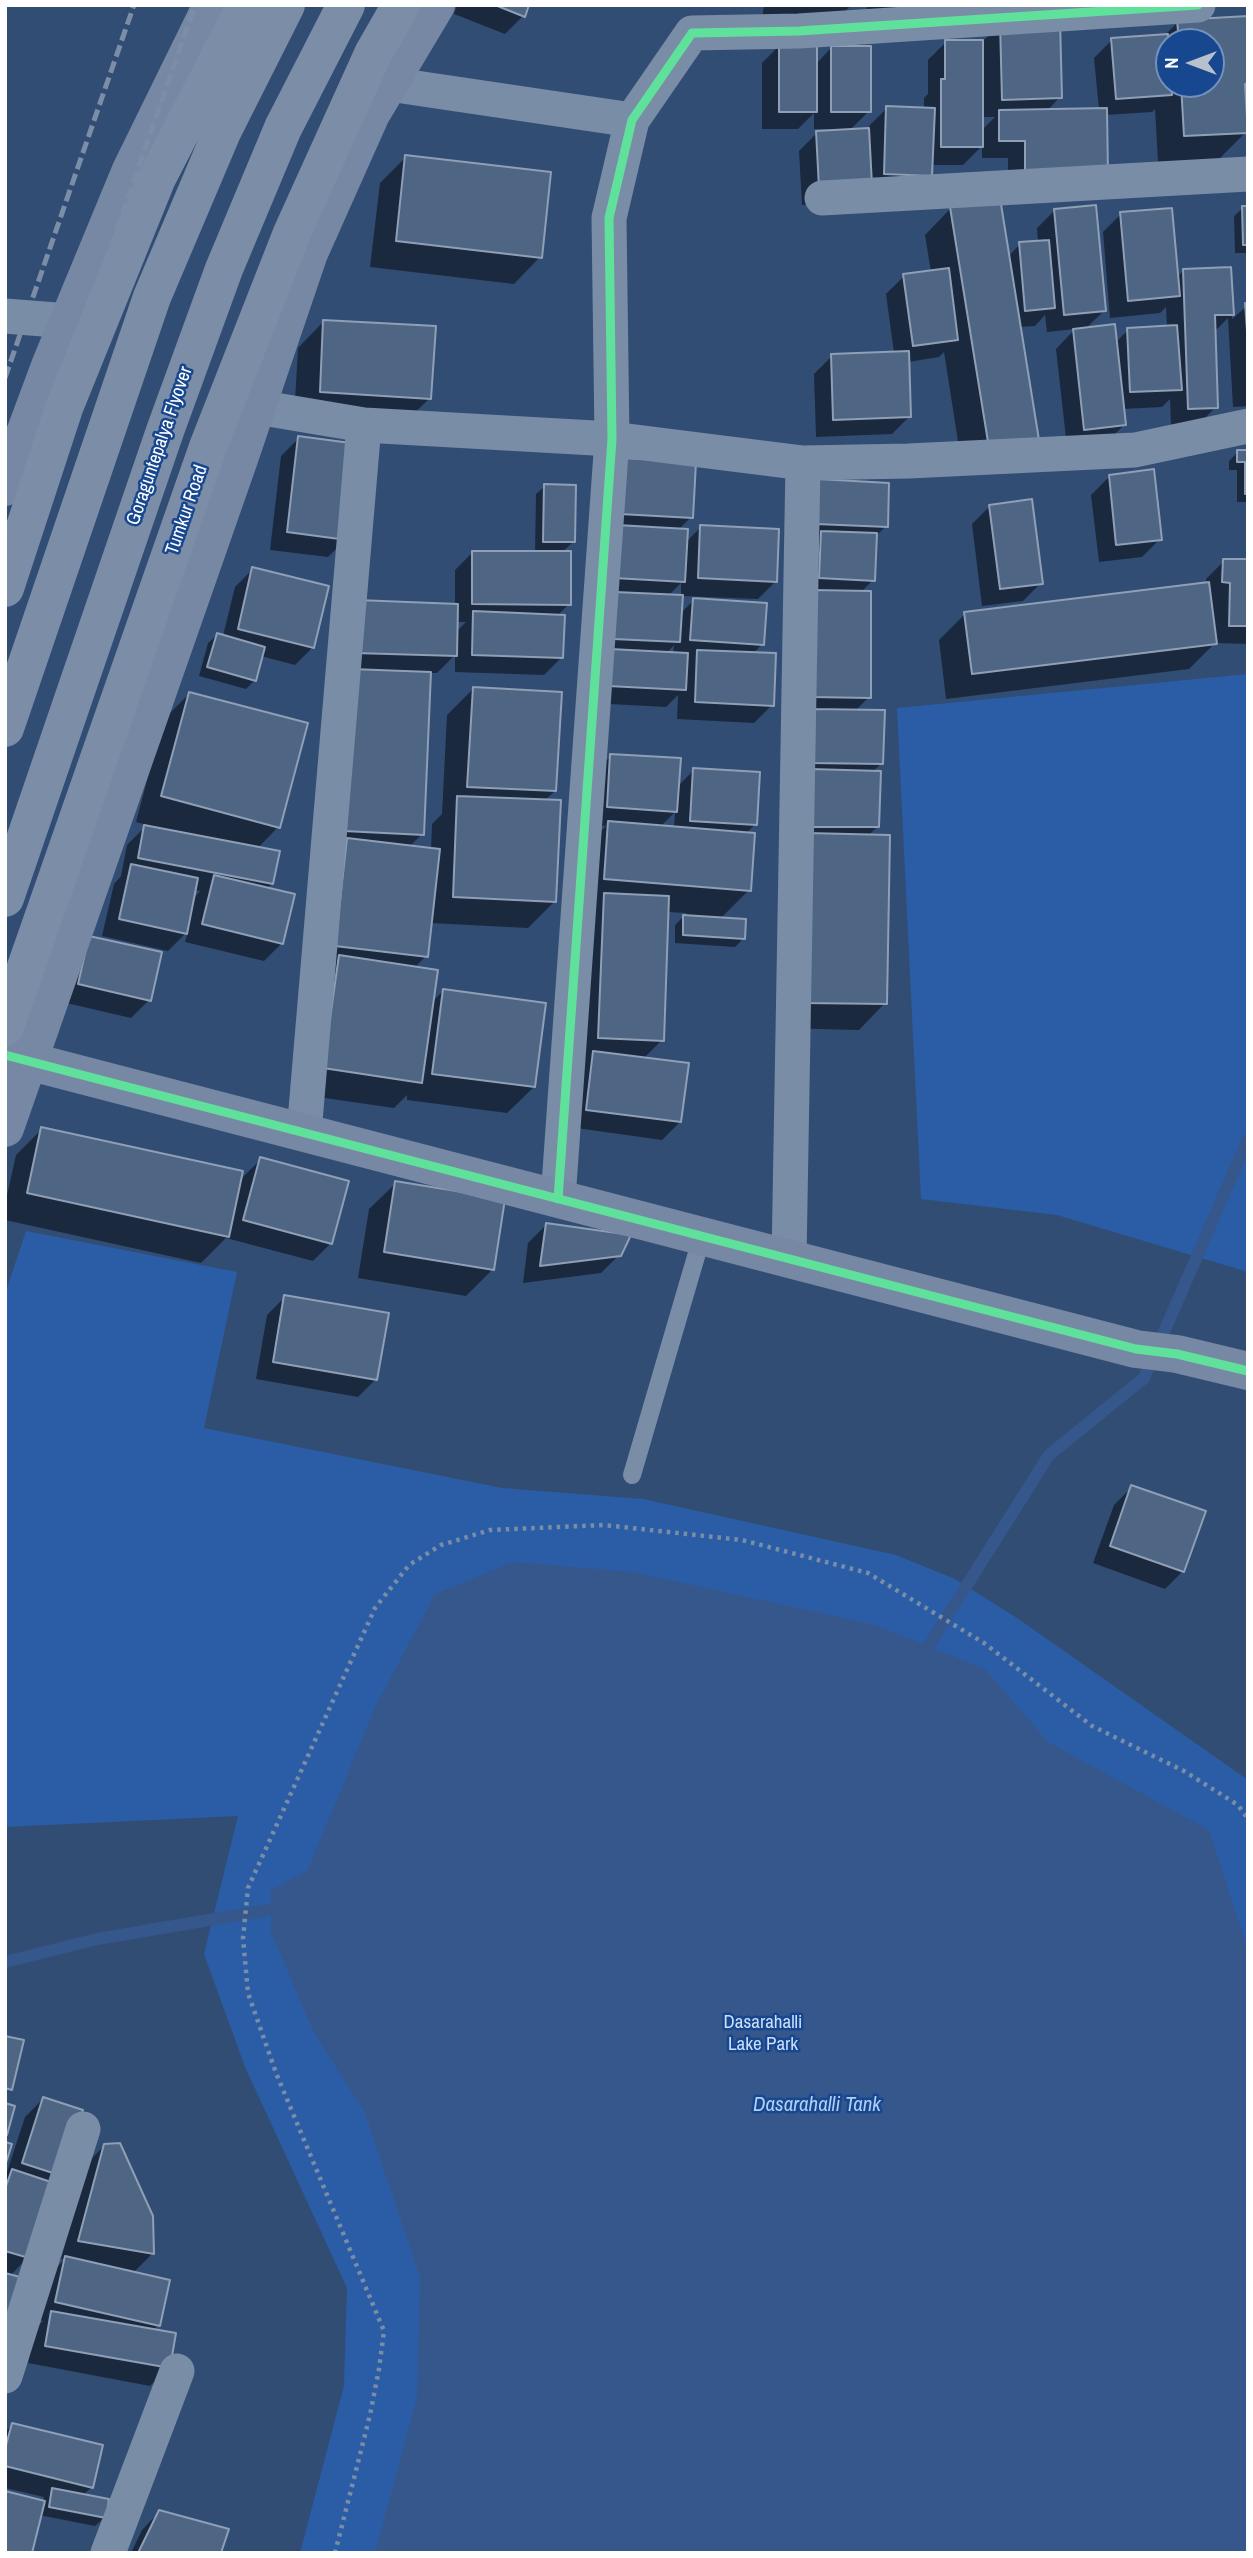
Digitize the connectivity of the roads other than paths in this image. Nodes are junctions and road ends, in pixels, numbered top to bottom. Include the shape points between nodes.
1 (246, 5) edge
2 (286, 5) edge
3 (346, 5) edge
4 (401, 5) edge
5 (436, 5) edge
6 (1198, 5) edge
7 (202, 8) edge
8 (388, 84) junction
9 (632, 120) junction
10 (1248, 174) edge
11 (822, 198) dead end
12 (5, 316) edge
13 (69, 321) junction
14 (257, 407) junction
15 (364, 425) junction
16 (1248, 426) edge
17 (612, 439) junction
18 (803, 463) junction
19 (5, 487) edge
20 (5, 587) edge
21 (5, 728) edge
22 (5, 898) edge
23 (5, 1027) edge
24 (17, 1058) edge
25 (5, 1128) edge
26 (304, 1133) junction
27 (558, 1199) junction
28 (702, 1236) junction
29 (789, 1259) junction
30 (1248, 1371) edge
31 (632, 1475) dead end
32 (83, 2129) dead end
33 (177, 2371) dead end
34 (5, 2376) edge
35 (108, 2553) edge

1 - 20 highway via 157,178 64,408
2 - 21 highway via 222,132 152,297
3 - 22 highway, Goraguntepalya Flyover via 283,128 224,269
4 - 23 highway, Tumkur Road via 373,54 292,233 208,447
5 - 8 street
6 - 9 street via 799,31 692,33
7 - 13 street
8 - 9 street
8 - 14 street via 309,253
9 - 17 street via 609,218
10 - 11 street
12 - 13 street
13 - 19 street
14 - 15 street
14 - 24 street
15 - 17 street
15 - 26 street
16 - 18 street via 1135,450
17 - 18 street
17 - 27 street
18 - 29 street
24 - 25 street
24 - 26 street
26 - 27 street
27 - 28 street
28 - 29 street
28 - 31 lane
29 - 30 street via 1136,1349
32 - 34 street
33 - 35 street

